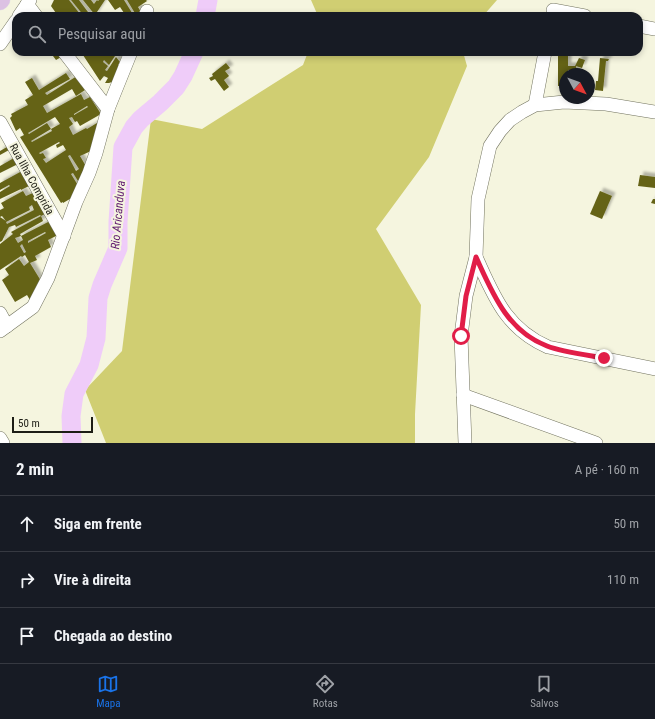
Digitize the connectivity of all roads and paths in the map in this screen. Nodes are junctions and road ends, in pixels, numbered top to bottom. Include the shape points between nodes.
1 (29, 2) edge
2 (554, 9) edge
3 (22, 12) edge
4 (34, 12) edge
5 (567, 12) edge
6 (12, 27) edge
7 (643, 27) edge
8 (655, 29) edge
9 (0, 44) edge
10 (67, 56) edge
11 (129, 56) edge
12 (544, 56) edge
13 (535, 105) junction
14 (108, 109) junction
15 (655, 112) edge
16 (0, 122) edge
17 (64, 236) junction
18 (476, 257) junction
19 (0, 313) edge
20 (4, 329) edge
21 (655, 369) edge
22 (463, 395) junction
23 (0, 438) edge
24 (3, 443) edge
25 (465, 443) edge
26 (596, 443) edge

1 - 3 street
1 - 4 street
2 - 5 street
6 - 9 street
7 - 8 street
10 - 14 street
11 - 14 street
12 - 13 street
13 - 15 street via 564,102 606,104
13 - 18 street via 510,120 490,146 478,199
14 - 17 street via 96,153
16 - 17 street, Rua Ilha Comprida
17 - 20 street via 35,304
18 - 21 street via 498,303 512,322 536,341 548,347
18 - 22 street via 466,296 461,336
19 - 20 street
22 - 25 street
22 - 26 street
23 - 24 street

